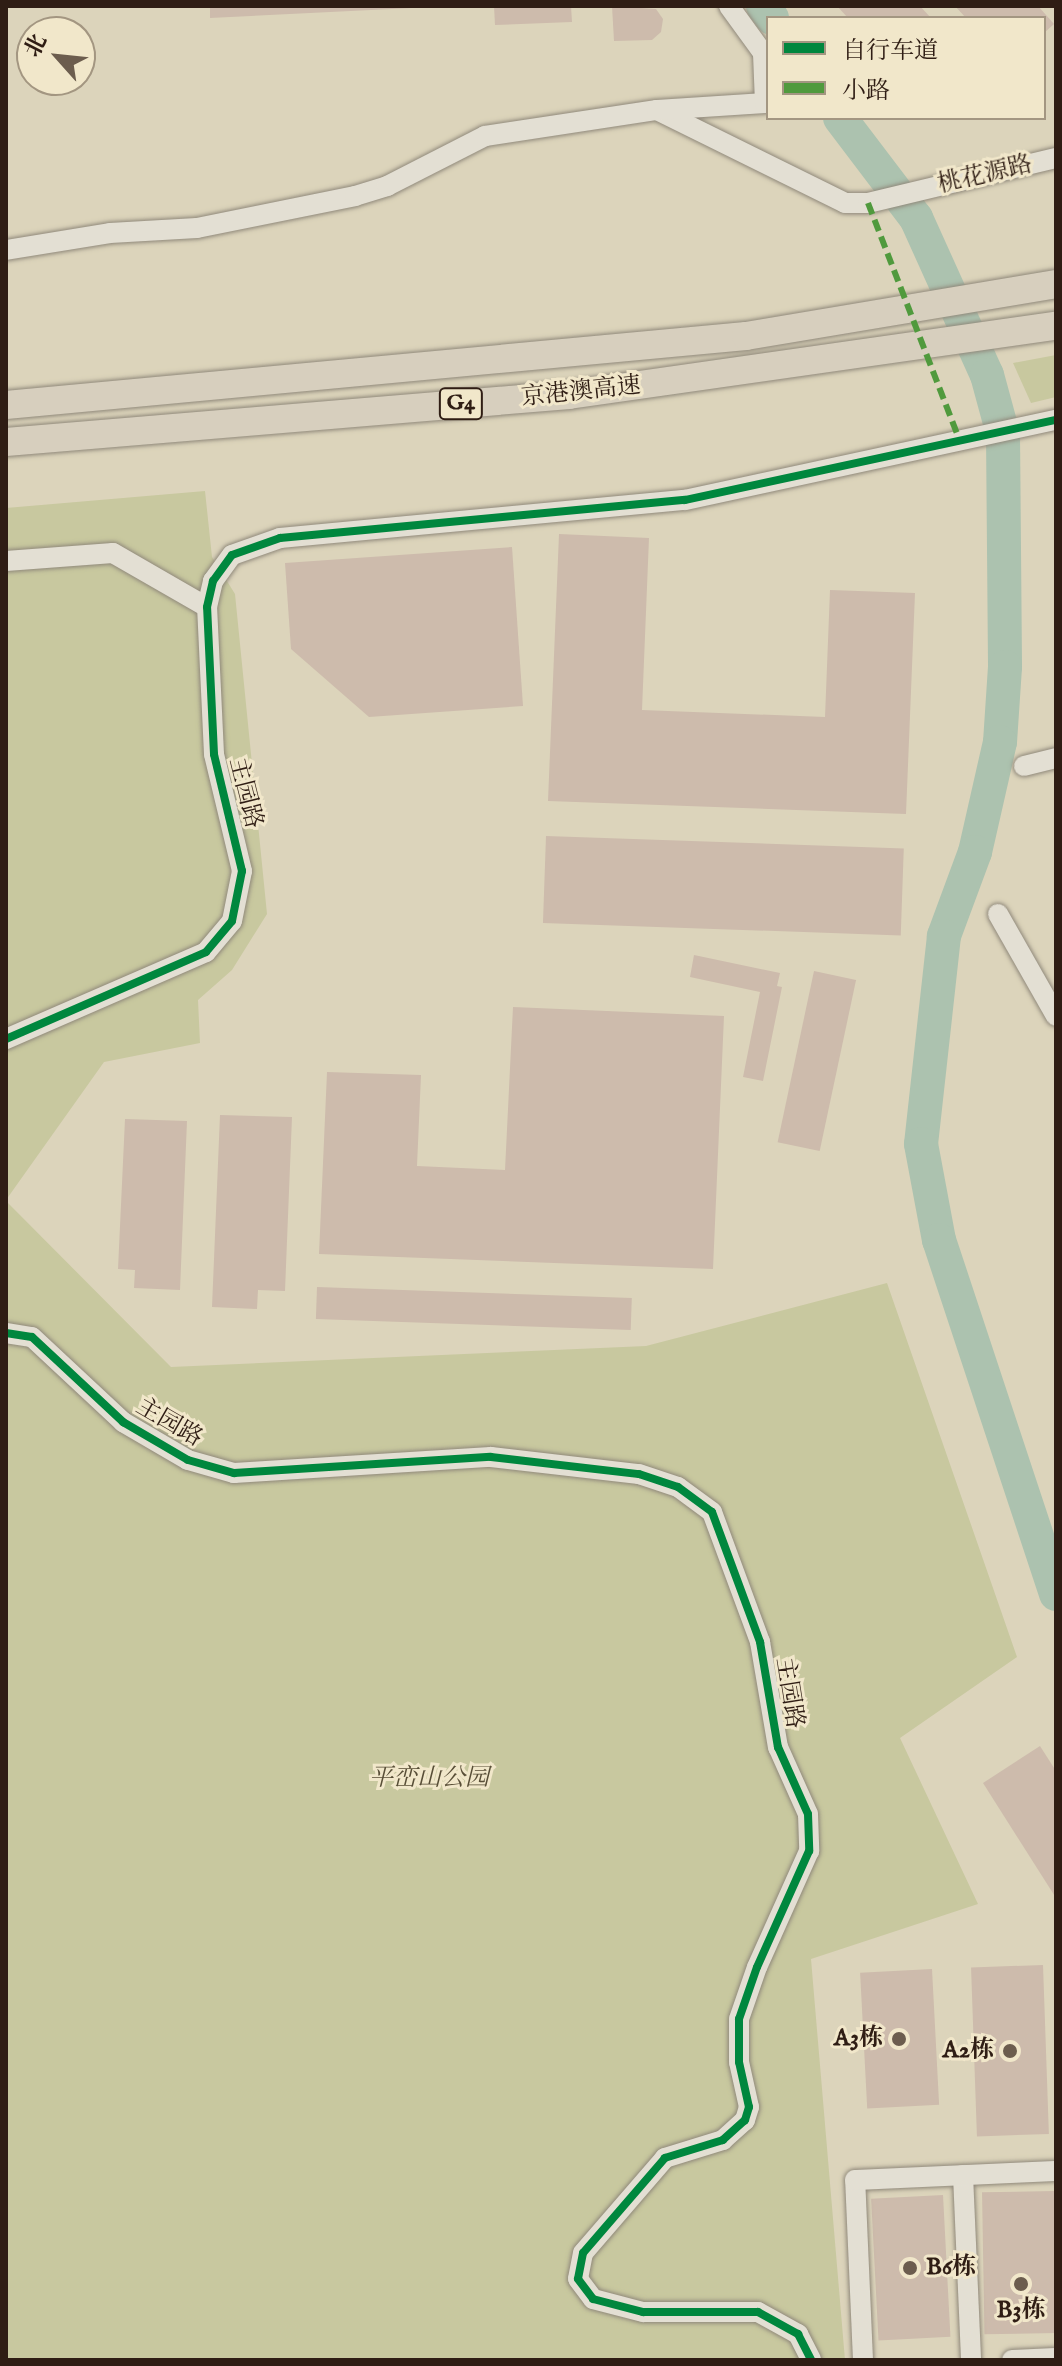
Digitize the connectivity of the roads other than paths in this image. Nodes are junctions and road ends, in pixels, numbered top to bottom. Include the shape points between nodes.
1 (729, 6) edge
2 (657, 110) junction
3 (1056, 158) edge
4 (6, 250) edge
5 (1056, 284) edge
6 (1044, 329) edge
7 (6, 405) edge
8 (1056, 420) edge
9 (6, 442) edge
10 (6, 561) edge
11 (207, 607) junction
12 (1056, 758) edge
13 (1024, 766) dead end
14 (998, 914) dead end
15 (1056, 1016) edge
16 (6, 1039) edge
17 (6, 1333) edge
18 (1056, 2171) edge
19 (963, 2175) junction
20 (1056, 2358) edge
21 (811, 2360) edge
22 (863, 2360) edge
23 (971, 2360) edge
24 (1012, 2360) edge

1 - 2 street via 763,53 765,103
2 - 3 street, 桃花源路 via 829,198 868,203
2 - 4 street via 485,136 387,186 355,196 197,228 110,233
5 - 7 highway, 京港澳高速 / G4 via 746,336
6 - 9 highway, 京港澳高速 / G4 via 569,395
8 - 11 street via 685,500 268,540 225,561
10 - 11 street via 113,553
11 - 16 street, 主园路 via 214,754 242,871 232,921 206,952
12 - 13 street
14 - 15 street
17 - 21 street, 主园路 via 32,1337 123,1422 188,1460 234,1473 491,1457 639,1474 678,1487 712,1512 760,1642 778,1747 808,1814 809,1851 739,2019 739,2062 749,2107 745,2120 723,2140 665,2158 583,2253 578,2279 593,2299 631,2310 766,2315 798,2334
18 - 19 street
19 - 22 street via 855,2180
19 - 23 street
20 - 24 street

